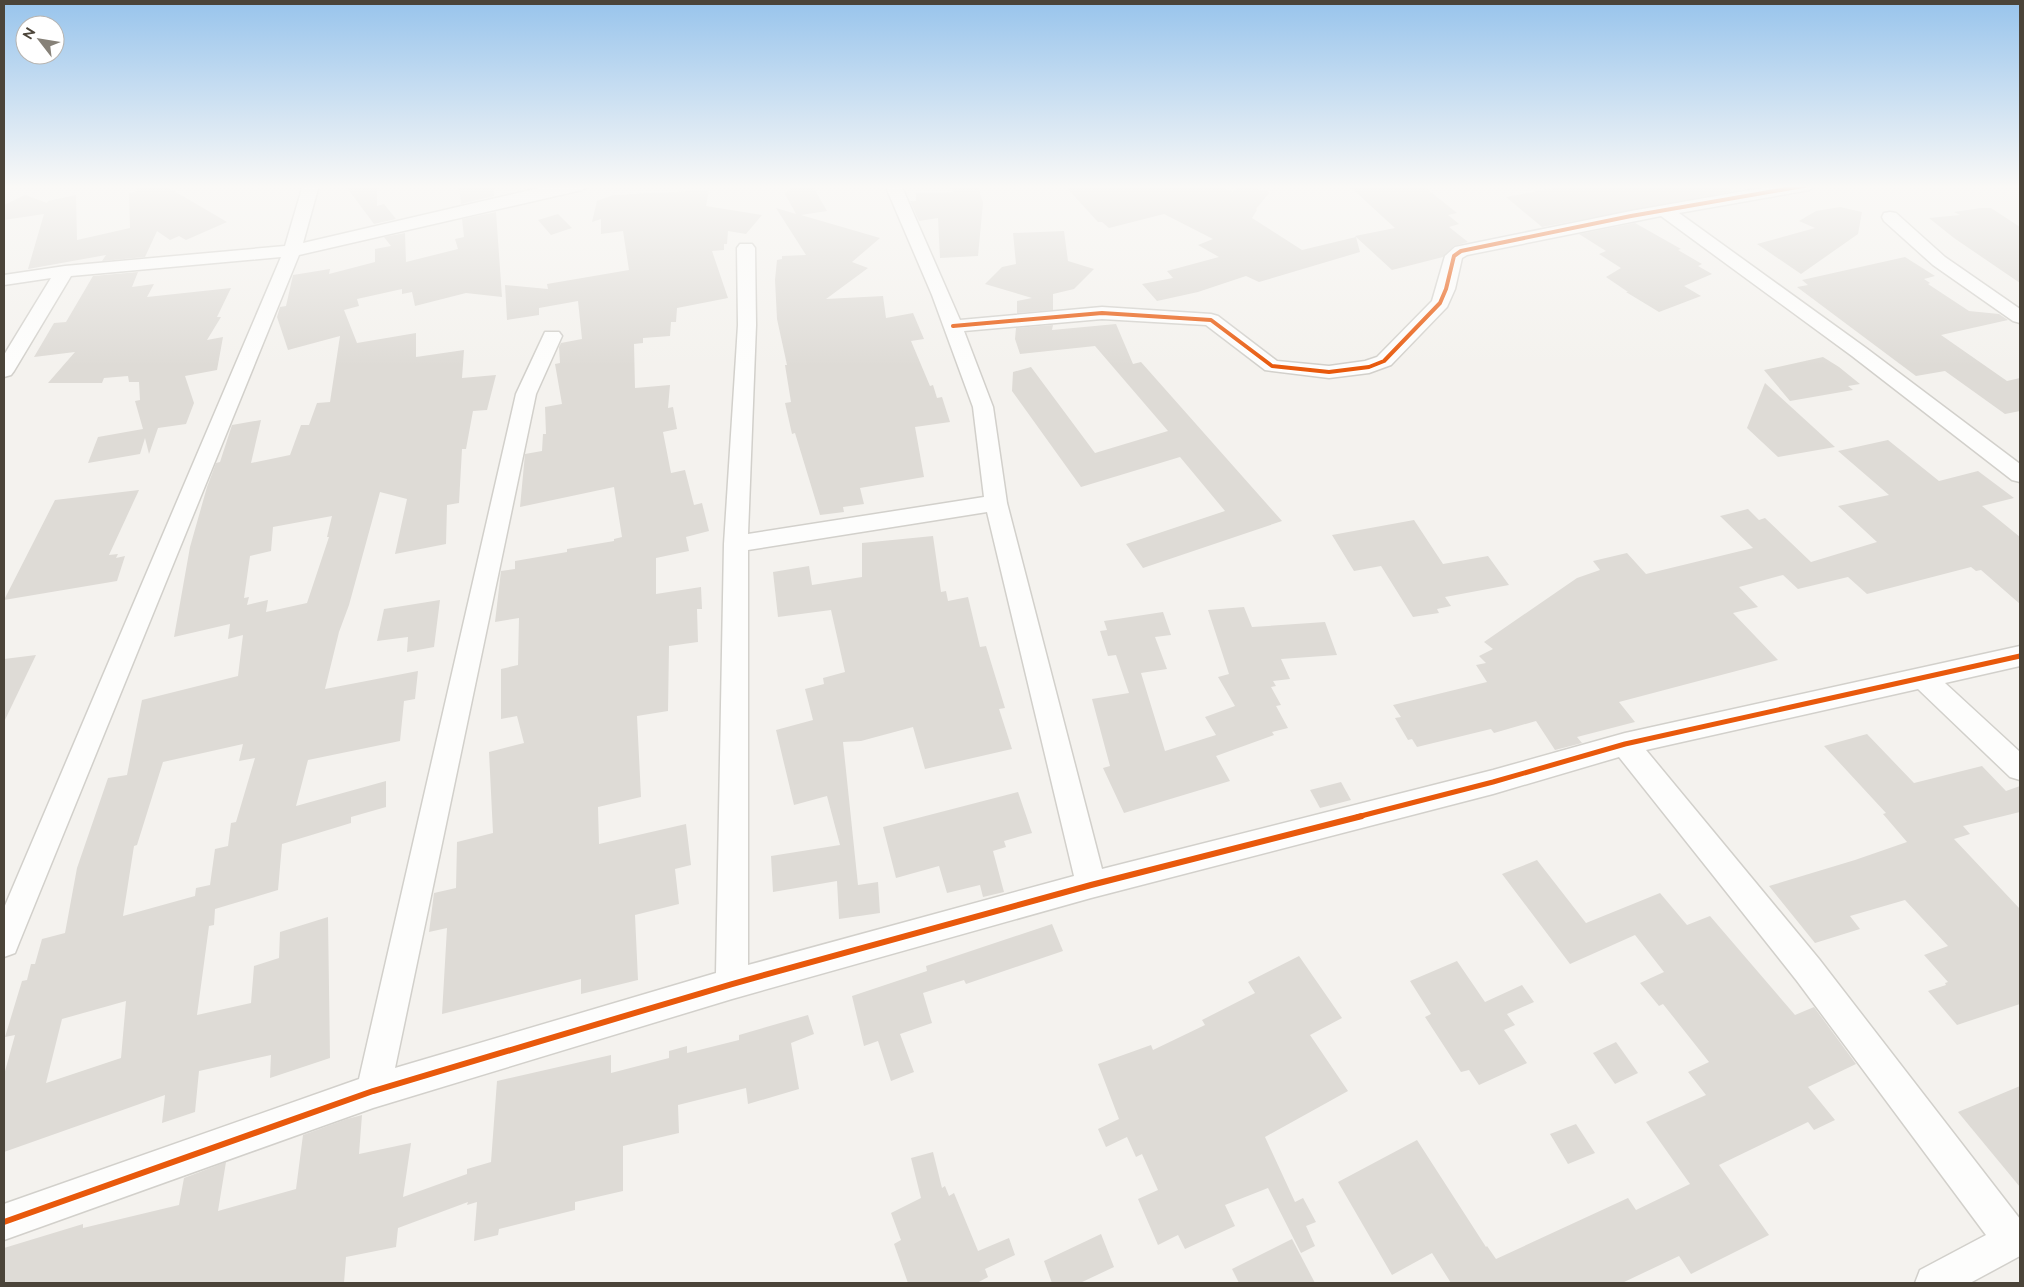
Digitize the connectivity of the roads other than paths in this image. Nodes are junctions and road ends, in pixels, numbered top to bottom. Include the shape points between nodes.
1 (294, 245) edge
2 (317, 245) edge
3 (919, 245) edge
4 (1489, 245) edge
5 (1712, 245) edge
6 (1921, 245) edge
7 (746, 248) dead end
8 (292, 251) junction
9 (65, 272) junction
10 (4, 280) edge
11 (2020, 317) edge
12 (953, 326) junction
13 (552, 336) dead end
14 (4, 372) edge
15 (2020, 475) edge
16 (996, 503) junction
17 (736, 544) junction
18 (2020, 656) edge
19 (1923, 678) junction
20 (1625, 744) junction
21 (2020, 769) edge
22 (1091, 884) junction
23 (4, 944) edge
24 (732, 984) junction
25 (373, 1091) junction
26 (4, 1222) edge
27 (2016, 1239) edge
28 (1933, 1283) edge

1 - 8 street
2 - 8 street
3 - 12 street
4 - 12 street via 1460,251 1454,256 1440,303 1384,361 1369,367 1329,372 1272,366 1211,320 1102,313
5 - 15 street
6 - 11 street
7 - 17 street via 747,324
8 - 9 street
8 - 23 street
9 - 10 street
9 - 14 street
12 - 16 street via 983,407
13 - 25 street via 526,394
16 - 17 street
16 - 22 street
17 - 24 street
18 - 19 street
19 - 20 street
19 - 21 street
20 - 22 street via 1483,784
20 - 27 street via 1808,970
22 - 24 street
24 - 25 street
25 - 26 street
27 - 28 street

